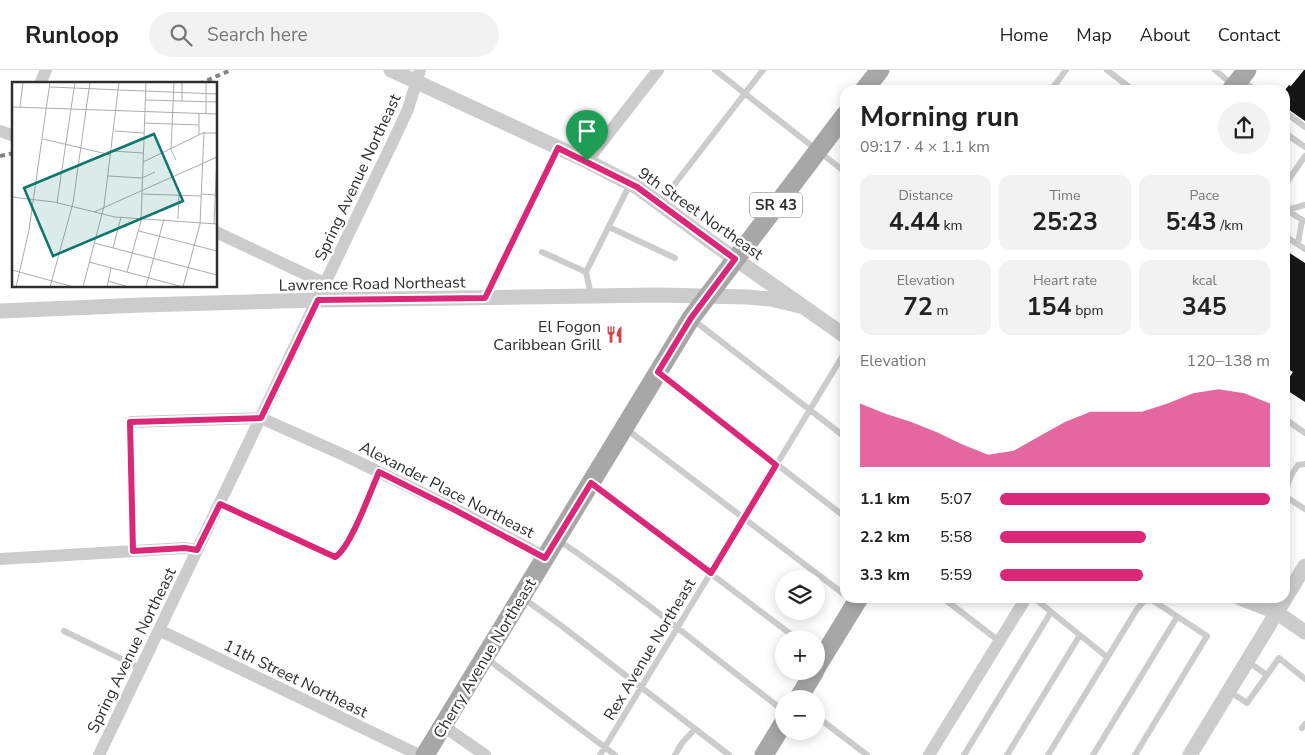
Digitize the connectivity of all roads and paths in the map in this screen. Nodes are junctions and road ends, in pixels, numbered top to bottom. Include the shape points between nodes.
1 (46, 70) edge
2 (391, 70) edge
3 (658, 70) edge
4 (715, 70) edge
5 (763, 70) edge
6 (880, 70) edge
7 (1066, 70) edge
8 (1107, 70) edge
9 (1215, 70) edge
10 (417, 76) edge
11 (41, 82) edge
12 (1241, 83) edge
13 (868, 85) edge
14 (1055, 85) edge
15 (1126, 85) edge
16 (745, 93) junction
17 (1290, 116) edge
18 (840, 121) edge
19 (1305, 126) edge
20 (0, 131) edge
21 (12, 135) edge
22 (1290, 136) edge
23 (1305, 147) edge
24 (558, 148) junction
25 (818, 150) junction
26 (1305, 156) edge
27 (587, 161) junction
28 (840, 168) edge
29 (1290, 175) edge
30 (630, 184) junction
31 (660, 203) junction
32 (1305, 206) edge
33 (1290, 208) edge
34 (1290, 212) edge
35 (1303, 221) edge
36 (609, 227) junction
37 (218, 233) edge
38 (1290, 239) edge
39 (1298, 244) junction
40 (1305, 249) edge
41 (542, 252) dead end
42 (675, 258) dead end
43 (735, 259) junction
44 (586, 272) junction
45 (326, 284) junction
46 (591, 296) junction
47 (707, 296) junction
48 (485, 298) junction
49 (318, 300) junction
50 (804, 307) junction
51 (0, 311) edge
52 (691, 318) junction
53 (840, 332) edge
54 (840, 360) edge
55 (658, 372) junction
56 (810, 410) junction
57 (261, 418) junction
58 (130, 422) joint
59 (1290, 422) edge
60 (624, 428) junction
61 (840, 433) edge
62 (1305, 433) edge
63 (1305, 464) edge
64 (776, 465) junction
65 (379, 472) junction
66 (1290, 477) edge
67 (591, 483) junction
68 (1290, 499) edge
69 (220, 504) junction
70 (1305, 509) edge
71 (840, 513) edge
72 (744, 518) junction
73 (556, 539) junction
74 (197, 550) junction
75 (133, 551) junction
76 (545, 558) junction
77 (0, 560) edge
78 (1305, 566) edge
79 (711, 573) junction
80 (840, 589) edge
81 (1290, 590) edge
82 (521, 597) junction
83 (849, 603) edge
84 (950, 603) edge
85 (1023, 603) edge
86 (1040, 603) edge
87 (1142, 603) edge
88 (1158, 603) edge
89 (1253, 603) edge
90 (1282, 603) edge
91 (1051, 612) junction
92 (1276, 612) junction
93 (1177, 617) junction
94 (677, 629) junction
95 (159, 630) junction
96 (785, 630) edge
97 (64, 631) dead end
98 (1305, 632) edge
99 (1080, 635) junction
100 (999, 641) junction
101 (825, 648) edge
102 (485, 657) junction
103 (1107, 657) junction
104 (1247, 661) junction
105 (140, 668) junction
106 (1267, 675) junction
107 (1305, 678) edge
108 (641, 688) junction
109 (1229, 691) junction
110 (775, 705) edge
111 (825, 723) edge
112 (443, 726) junction
113 (694, 729) junction
114 (775, 737) edge
115 (605, 747) junction
116 (99, 755) edge
117 (419, 755) edge
118 (425, 755) edge
119 (485, 755) edge
120 (600, 755) edge
121 (615, 755) edge
122 (675, 755) edge
123 (728, 755) edge
124 (764, 755) edge
125 (867, 755) edge
126 (929, 755) edge
127 (964, 755) edge
128 (1007, 755) edge
129 (1048, 755) edge
130 (1093, 755) edge
131 (1135, 755) edge
132 (1190, 755) edge

1 - 11 street
2 - 10 street, 9th Street Northeast
3 - 27 street
4 - 16 lane
5 - 16 lane
6 - 13 main road
7 - 14 lane
8 - 15 lane
9 - 12 lane
10 - 24 street, 9th Street Northeast
10 - 45 street, Spring Avenue Northeast via 408,109
16 - 25 lane
16 - 31 lane
17 - 19 lane
18 - 25 main road, Cherry Avenue Northeast / SR 43
20 - 21 street
22 - 23 lane
24 - 27 street, 9th Street Northeast
24 - 48 lane
25 - 28 lane
25 - 43 main road, Cherry Avenue Northeast / SR 43
26 - 29 lane
27 - 30 street, 9th Street Northeast
30 - 31 street, 9th Street Northeast
30 - 36 lane
31 - 43 street, 9th Street Northeast
32 - 33 lane
34 - 35 lane
35 - 39 lane
36 - 42 lane
36 - 44 lane
37 - 45 street
38 - 39 lane
39 - 40 lane
41 - 44 lane
43 - 47 main road, Cherry Avenue Northeast / SR 43
43 - 50 street, 9th Street Northeast
44 - 46 lane
45 - 49 street, Spring Avenue Northeast
46 - 47 street, Lawrence Road Northeast
46 - 48 street, Lawrence Road Northeast
47 - 50 street, Lawrence Road Northeast via 771,299
47 - 52 main road, Cherry Avenue Northeast / SR 43
48 - 49 street, Lawrence Road Northeast
49 - 51 street, Lawrence Road Northeast
49 - 57 street, Spring Avenue Northeast
50 - 53 street, 9th Street Northeast
52 - 55 main road, Cherry Avenue Northeast / SR 43
52 - 56 lane
54 - 56 lane, Rex Avenue Northeast
55 - 60 main road, Cherry Avenue Northeast / SR 43
55 - 64 lane
56 - 61 lane
56 - 64 lane, Rex Avenue Northeast
57 - 58 street, Alexander Place Northeast
57 - 65 street, Alexander Place Northeast
57 - 69 street, Spring Avenue Northeast
58 - 75 lane
59 - 62 lane
60 - 67 main road, Cherry Avenue Northeast / SR 43
60 - 72 lane
63 - 66 lane via 1298,465
64 - 71 lane
64 - 72 lane, Rex Avenue Northeast
65 - 69 lane via 347,542 335,557
65 - 76 street, Alexander Place Northeast
67 - 73 main road, Cherry Avenue Northeast / SR 43
67 - 79 lane
68 - 70 lane
69 - 74 street, Spring Avenue Northeast
72 - 79 lane, Rex Avenue Northeast
72 - 80 lane
73 - 76 main road, Cherry Avenue Northeast / SR 43
73 - 94 lane
74 - 75 street
74 - 95 street, Spring Avenue Northeast
75 - 77 street
76 - 82 main road, Cherry Avenue Northeast / SR 43
78 - 81 street
79 - 94 lane, Rex Avenue Northeast
79 - 96 lane
82 - 102 main road, Cherry Avenue Northeast / SR 43
82 - 108 lane
83 - 101 main road
84 - 100 lane
85 - 100 street
86 - 91 lane
87 - 103 lane
88 - 93 lane
89 - 92 street
90 - 92 street
91 - 99 lane
91 - 127 lane
92 - 98 street
92 - 104 street
93 - 130 lane
93 - 131 lane via 1207,636
94 - 108 lane, Rex Avenue Northeast
94 - 110 lane
95 - 105 street, Spring Avenue Northeast
95 - 117 street, 11th Street Northeast
97 - 105 lane
99 - 103 lane
99 - 128 lane
100 - 126 street
102 - 112 main road, Cherry Avenue Northeast / SR 43
102 - 115 lane
103 - 129 lane
104 - 106 lane
104 - 109 street
105 - 116 street, Spring Avenue Northeast
106 - 107 lane via 1279,658
106 - 109 lane via 1247,703
108 - 113 lane
108 - 115 lane, Rex Avenue Northeast
109 - 132 street
111 - 125 lane
112 - 118 main road, Cherry Avenue Northeast / SR 43
112 - 119 street
113 - 122 lane
113 - 123 lane
114 - 124 main road
115 - 120 lane, Rex Avenue Northeast
115 - 121 lane

